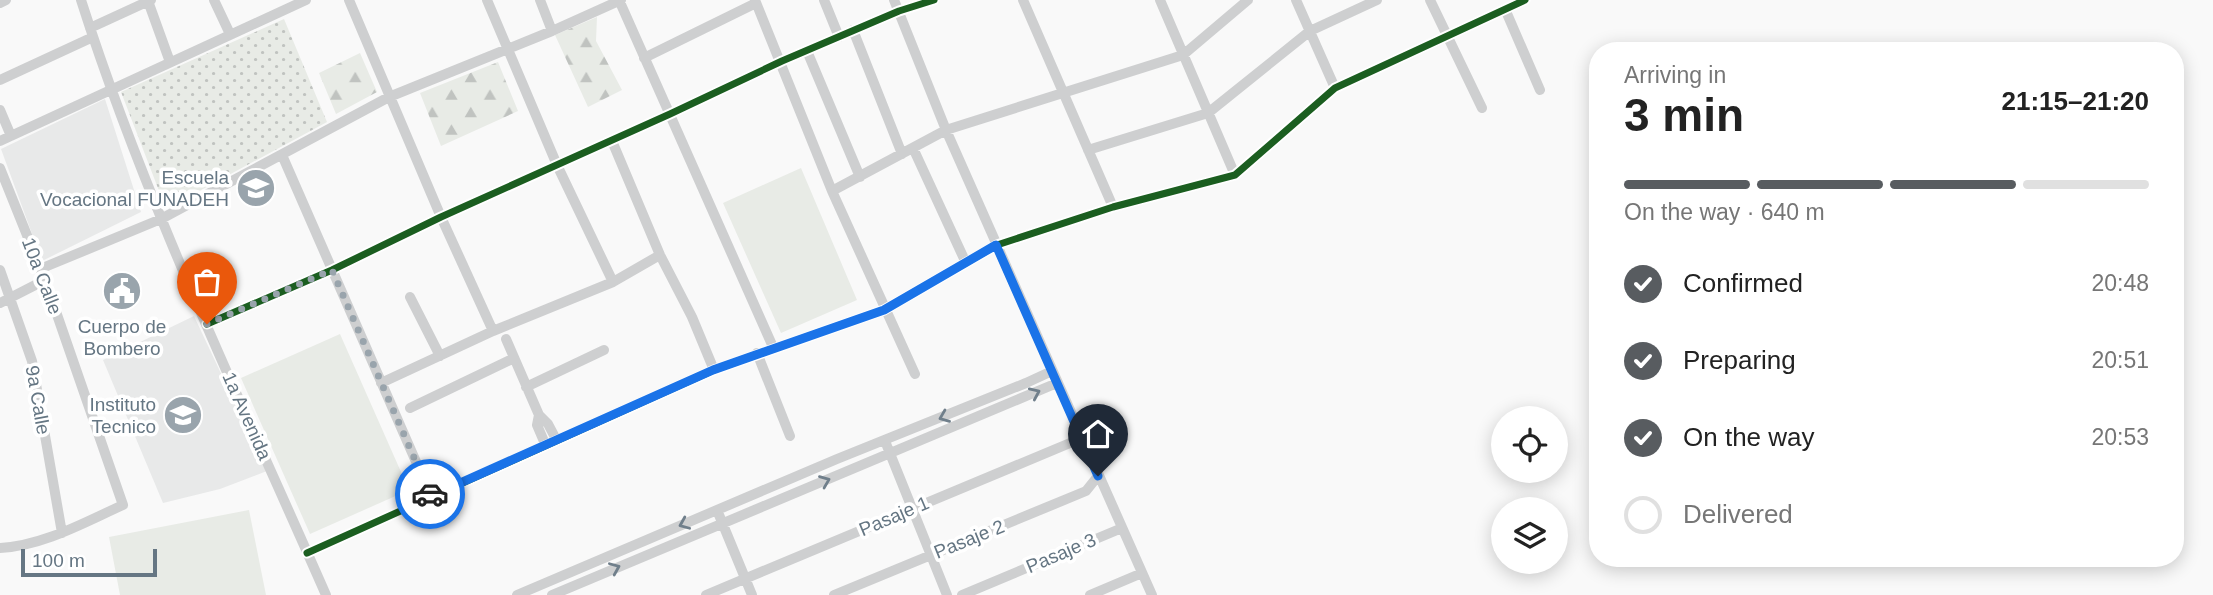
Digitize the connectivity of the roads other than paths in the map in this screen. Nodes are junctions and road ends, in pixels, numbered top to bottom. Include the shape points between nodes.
1 (6, 0) edge
2 (81, 0) edge
3 (214, 0) edge
4 (306, 0) edge
5 (349, 0) edge
6 (487, 0) edge
7 (540, 0) edge
8 (620, 0) edge
9 (824, 0) edge
10 (894, 0) edge
11 (934, 0) edge
12 (1023, 0) edge
13 (1160, 0) edge
14 (1248, 0) edge
15 (1296, 0) edge
16 (1377, 0) edge
17 (1430, 0) edge
18 (1525, 0) edge
19 (149, 1) edge
20 (756, 1) edge
21 (0, 3) edge
22 (1234, 5) edge
23 (1505, 9) junction
24 (899, 11) junction
25 (853, 30) junction
26 (552, 31) junction
27 (1310, 31) junction
28 (92, 33) junction
29 (230, 34) junction
30 (1446, 36) junction
31 (839, 37) junction
32 (509, 48) junction
33 (807, 51) junction
34 (1183, 55) junction
35 (644, 58) junction
36 (782, 61) junction
37 (170, 62) junction
38 (0, 80) edge
39 (111, 88) junction
40 (1335, 89) junction
41 (1540, 90) dead end
42 (1062, 93) junction
43 (389, 97) junction
44 (1482, 108) dead end
45 (0, 110) edge
46 (1209, 113) junction
47 (670, 114) junction
48 (946, 130) junction
49 (12, 136) junction
50 (0, 141) edge
51 (612, 141) junction
52 (913, 148) junction
53 (1088, 150) junction
54 (282, 155) junction
55 (902, 155) junction
56 (557, 165) junction
57 (0, 168) edge
58 (1235, 175) junction
59 (860, 177) junction
60 (832, 191) junction
61 (1113, 207) junction
62 (442, 217) junction
63 (162, 219) junction
64 (996, 245) junction
65 (660, 255) junction
66 (966, 263) junction
67 (40, 269) junction
68 (0, 270) edge
69 (332, 270) junction
70 (44, 280) junction
71 (613, 282) junction
72 (11, 297) junction
73 (410, 297) dead end
74 (0, 303) edge
75 (884, 310) junction
76 (207, 324) junction
77 (494, 331) junction
78 (506, 339) dead end
79 (773, 347) junction
80 (604, 350) dead end
81 (757, 353) junction
82 (440, 356) junction
83 (514, 358) junction
84 (713, 370) junction
85 (1052, 371) junction
86 (915, 374) dead end
87 (381, 383) junction
88 (1057, 383) junction
89 (526, 387) junction
90 (410, 408) dead end
91 (539, 415) junction
92 (790, 436) dead end
93 (1082, 438) junction
94 (557, 441) junction
95 (885, 441) junction
96 (546, 446) junction
97 (890, 454) junction
98 (1098, 476) junction
99 (431, 496) junction
100 (912, 509) junction
101 (717, 510) junction
102 (722, 523) junction
103 (1122, 527) junction
104 (62, 533) junction
105 (0, 548) edge
106 (307, 553) junction
107 (931, 555) junction
108 (1142, 573) junction
109 (745, 579) junction
110 (552, 581) junction
111 (556, 594) edge
112 (326, 595) edge
113 (517, 595) edge
114 (706, 595) edge
115 (752, 595) edge
116 (834, 595) edge
117 (947, 595) edge
118 (962, 595) edge
119 (1090, 595) edge
120 (1152, 595) edge

1 - 21 street
2 - 28 street, 1a Avenida
3 - 29 street
4 - 29 street
5 - 43 street
6 - 32 street
7 - 26 street
8 - 26 street
8 - 35 street
9 - 31 street
10 - 24 street
11 - 24 street
12 - 42 street
13 - 34 street
14 - 22 street
15 - 27 street
16 - 27 street
17 - 30 street
18 - 23 street
19 - 28 street
19 - 37 street
20 - 35 street
20 - 36 street
22 - 34 street
23 - 30 street
23 - 41 street
24 - 25 street
24 - 48 street
25 - 31 street
25 - 55 street
26 - 32 street
27 - 40 street
27 - 46 street
28 - 38 street
28 - 39 street, 1a Avenida
29 - 37 street
30 - 40 street
30 - 44 street
31 - 33 street
32 - 43 street
32 - 56 street
33 - 36 street
33 - 59 street
34 - 42 street
34 - 46 street
35 - 47 street
36 - 47 street
36 - 60 street
37 - 39 street
39 - 49 street
39 - 63 street, 1a Avenida
40 - 58 street
42 - 48 street
42 - 53 street
43 - 54 street
43 - 62 street
45 - 49 street
46 - 53 street
46 - 58 street
47 - 51 street
47 - 79 street
48 - 52 street
48 - 64 street
49 - 50 street
51 - 56 street
51 - 65 street
52 - 55 street
52 - 66 street
53 - 61 street
54 - 63 street
54 - 69 street
55 - 59 street
56 - 62 street
56 - 71 street
57 - 67 street, 10a Calle
58 - 61 street
59 - 60 street
60 - 75 street
61 - 64 street
62 - 69 street
62 - 77 street
63 - 67 street
63 - 76 street, 1a Avenida
64 - 66 street
64 - 85 street
65 - 71 street
65 - 84 street
66 - 75 street
67 - 70 street, 10a Calle
68 - 72 street, 9a Calle
69 - 76 street
69 - 87 street
70 - 72 street
70 - 104 street, 10a Calle via 123,505
71 - 77 street
72 - 74 street
72 - 104 street, 9a Calle via 32,361
73 - 82 street
75 - 79 street
75 - 86 street
76 - 106 street, 1a Avenida
77 - 82 street
78 - 83 street
79 - 81 street
80 - 89 street
81 - 84 street
81 - 92 street
82 - 87 street
83 - 89 street
83 - 90 street
84 - 94 street
85 - 88 street
85 -> 95 street
87 - 99 street
88 - 93 street
97 -> 88 street
89 - 91 street
91 - 94 street
91 - 96 street via 537,425
93 - 98 street
93 - 100 street, Pasaje 1
94 - 96 street
95 - 97 street
95 - 101 street
96 - 99 street
97 - 100 street
102 -> 97 street
98 - 103 street
98 - 107 street, Pasaje 2 via 1086,491
99 - 106 street
100 - 107 street
100 - 109 street, Pasaje 1
101 - 102 street
101 -> 110 street
102 - 109 street
111 -> 102 street
103 - 108 street
103 - 118 street, Pasaje 3
104 - 105 street
106 - 112 street, 1a Avenida
107 - 116 street, Pasaje 2
107 - 117 street
108 - 119 street
108 - 120 street
109 - 114 street, Pasaje 1
109 - 115 street
110 - 111 street
110 - 113 street

